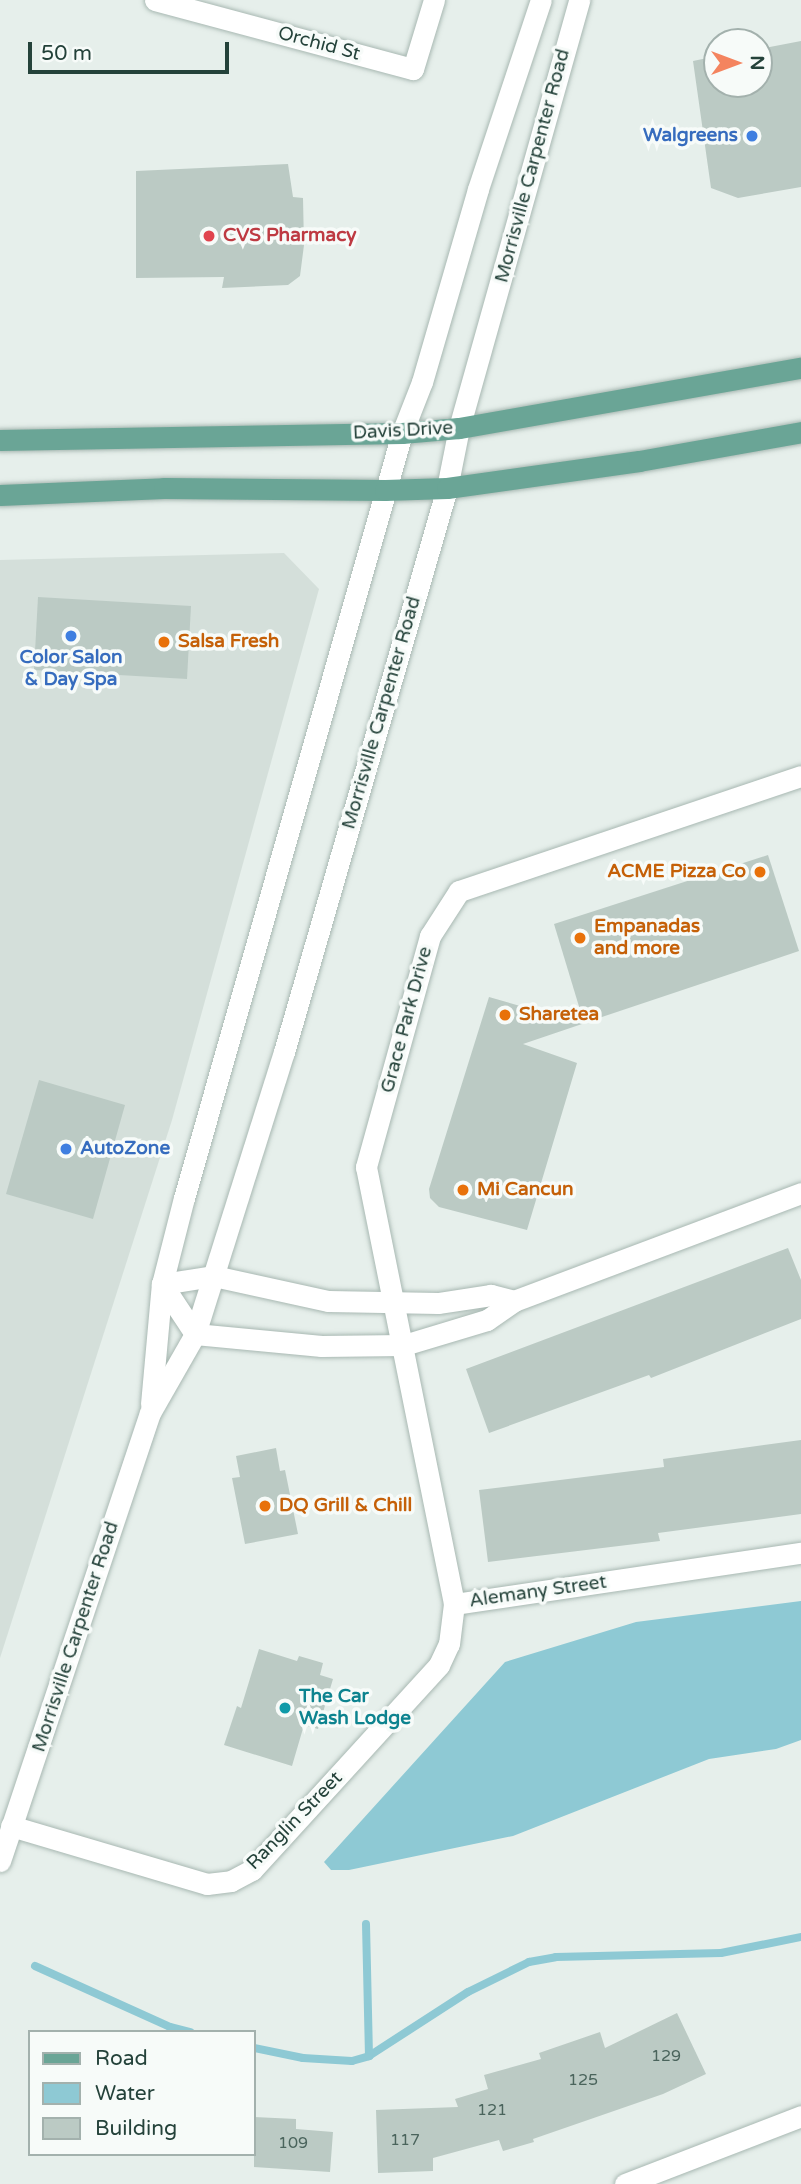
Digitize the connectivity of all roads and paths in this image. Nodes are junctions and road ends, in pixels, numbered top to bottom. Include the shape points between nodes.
1 (155, 0) edge
2 (434, 0) edge
3 (541, 0) edge
4 (579, 0) edge
5 (801, 368) edge
6 (459, 428) junction
7 (801, 432) edge
8 (402, 433) junction
9 (0, 440) edge
10 (447, 488) junction
11 (385, 490) junction
12 (0, 495) edge
13 (801, 776) edge
14 (801, 1193) edge
15 (213, 1276) junction
16 (162, 1284) junction
17 (514, 1301) junction
18 (394, 1303) junction
19 (195, 1334) junction
20 (404, 1345) junction
21 (150, 1413) junction
22 (801, 1553) edge
23 (454, 1604) junction
24 (11, 1826) junction
25 (0, 1861) edge
26 (801, 2116) edge
27 (625, 2184) edge

1 - 2 street, Orchid St via 413,69
3 - 8 street, Morrisville Carpenter Road
4 - 6 street, Morrisville Carpenter Road
5 - 6 main road, Davis Drive
6 - 8 main road, Davis Drive
6 - 10 street, Morrisville Carpenter Road
7 - 10 main road
8 - 9 main road, Davis Drive
8 - 11 street, Morrisville Carpenter Road
10 - 11 main road
10 - 15 street, Morrisville Carpenter Road via 284,1052
11 - 12 main road via 164,488
11 - 16 street, Morrisville Carpenter Road
13 - 18 street, Grace Park Drive via 459,891 430,936 366,1167
14 - 17 street
15 - 16 street
15 - 18 street via 328,1301
15 - 19 street, Morrisville Carpenter Road
16 - 19 street
16 - 21 street, Morrisville Carpenter Road
17 - 18 street via 491,1295 438,1303
17 - 20 street via 487,1320
18 - 20 street, Alemany Street
19 - 20 street via 321,1346
19 - 21 street, Morrisville Carpenter Road
20 - 23 street, Alemany Street
21 - 24 street, Morrisville Carpenter Road
22 - 23 street, Alemany Street
23 - 24 street, Ranglin Street via 449,1644 439,1665 252,1870 231,1881 207,1884
24 - 25 street, Morrisville Carpenter Road
26 - 27 street

